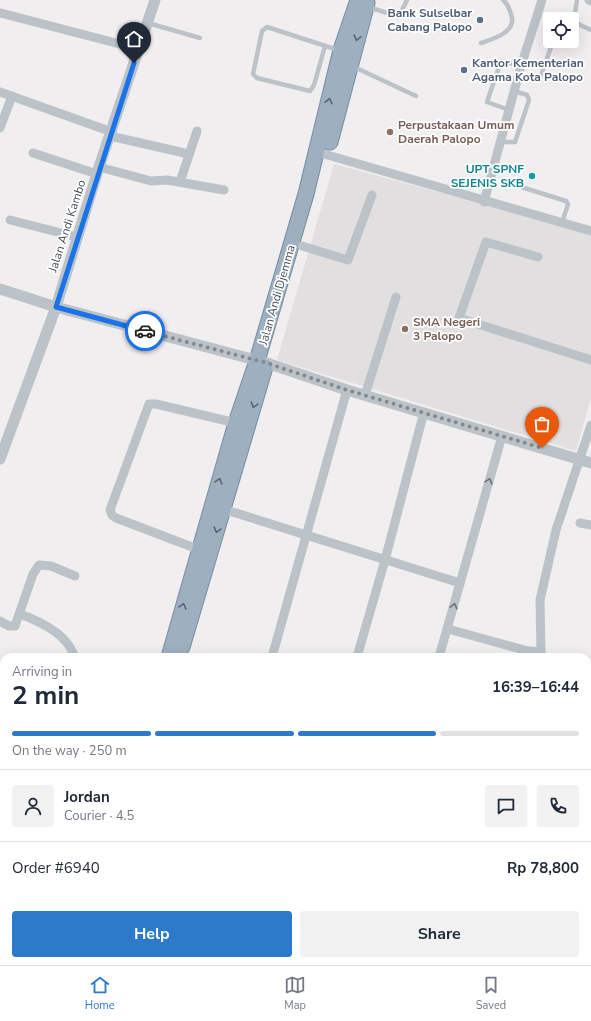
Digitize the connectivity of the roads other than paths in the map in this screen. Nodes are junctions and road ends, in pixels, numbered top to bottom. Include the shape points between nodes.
1 (155, 0) edge
2 (407, 0) edge
3 (503, 0) edge
4 (542, 0) edge
5 (577, 0) edge
6 (364, 2) edge
7 (575, 12) edge
8 (0, 13) edge
9 (147, 23) junction
10 (579, 24) edge
11 (591, 30) edge
12 (200, 38) dead end
13 (481, 43) dead end
14 (325, 46) junction
15 (551, 48) edge
16 (139, 49) junction
17 (341, 50) junction
18 (350, 65) junction
19 (521, 66) junction
20 (541, 76) dead end
21 (514, 91) junction
22 (0, 92) edge
23 (12, 96) junction
24 (416, 96) dead end
25 (510, 110) junction
26 (0, 128) edge
27 (197, 131) dead end
28 (111, 134) junction
29 (501, 142) junction
30 (33, 152) dead end
31 (322, 153) junction
32 (189, 154) junction
33 (98, 171) junction
34 (180, 182) junction
35 (505, 182) dead end
36 (224, 190) dead end
37 (372, 196) dead end
38 (484, 202) junction
39 (10, 220) dead end
40 (562, 223) junction
41 (591, 231) edge
42 (77, 237) junction
43 (302, 246) junction
44 (538, 257) dead end
45 (0, 289) edge
46 (396, 297) dead end
47 (56, 307) junction
48 (591, 360) edge
49 (262, 362) junction
50 (347, 390) junction
51 (365, 395) junction
52 (424, 412) junction
53 (236, 423) junction
54 (591, 425) edge
55 (502, 436) junction
56 (0, 459) edge
57 (586, 461) edge
58 (223, 509) junction
59 (580, 523) dead end
60 (591, 526) edge
61 (305, 534) junction
62 (200, 550) junction
63 (385, 560) junction
64 (75, 576) dead end
65 (460, 583) junction
66 (20, 614) junction
67 (0, 621) edge
68 (448, 629) junction
69 (73, 653) edge
70 (170, 653) edge
71 (180, 653) edge
72 (273, 653) edge
73 (358, 653) edge
74 (441, 653) edge
75 (535, 653) edge
76 (542, 653) edge

1 - 9 street, Jalan Andi Kambo
2 - 6 lane via 397,16
3 - 13 lane via 508,5 511,23 503,34
4 - 19 street
5 - 7 lane
6 - 17 highway, Jalan Andi Djemma
6 -> 18 highway, Jalan Andi Djemma
8 - 16 street
9 - 12 lane
9 - 16 street, Jalan Andi Kambo
10 - 11 lane
14 - 14 lane via 265,27 253,74 257,78 311,90
14 - 17 lane
15 - 20 lane
16 - 28 street, Jalan Andi Kambo
31 -> 17 highway, Jalan Andi Djemma
18 - 24 lane
18 - 31 highway, Jalan Andi Djemma
19 - 21 street
19 - 25 lane via 501,61 488,102
21 - 25 street
21 - 29 lane via 527,95 529,100 515,142
22 - 23 street
23 - 26 street
23 - 28 street
25 - 29 street
27 - 32 street
28 - 32 street
28 - 33 street, Jalan Andi Kambo
29 - 38 street
30 - 33 street
31 - 38 street
31 - 43 highway, Jalan Andi Djemma
31 - 49 highway, Jalan Andi Djemma
32 - 34 street
33 - 34 street via 151,181 164,179
33 - 42 street, Jalan Andi Kambo
34 - 36 street
35 - 40 lane via 566,201 568,204
37 - 43 street via 348,260
38 - 40 street
39 - 42 street
40 - 41 street
42 - 47 street, Jalan Andi Kambo
43 - 49 highway, Jalan Andi Djemma
44 - 48 street via 486,242 460,318
45 - 47 street
46 - 51 street
47 - 49 street
47 - 56 street, Jalan Andi Kambo
49 - 50 street
49 - 53 highway, Jalan Andi Djemma
49 -> 58 highway, Jalan Andi Djemma
50 - 51 street
50 - 61 street
51 - 52 street
52 - 55 street
52 - 63 street
62 -> 53 highway, Jalan Andi Djemma
53 - 62 street via 149,404 110,510 116,518
54 - 57 street
55 - 57 street
65 -> 55 street
57 - 76 street via 556,530 540,600
58 - 61 street
58 -> 71 highway, Jalan Andi Djemma
59 - 60 street
61 - 63 street
61 - 72 street
70 -> 62 highway, Jalan Andi Djemma
63 - 65 street
63 - 73 street
64 - 66 street via 51,566 39,565 33,574
68 -> 65 street
66 - 67 street via 14,627
66 - 69 street via 42,622 70,647
68 - 74 street
68 - 75 street

